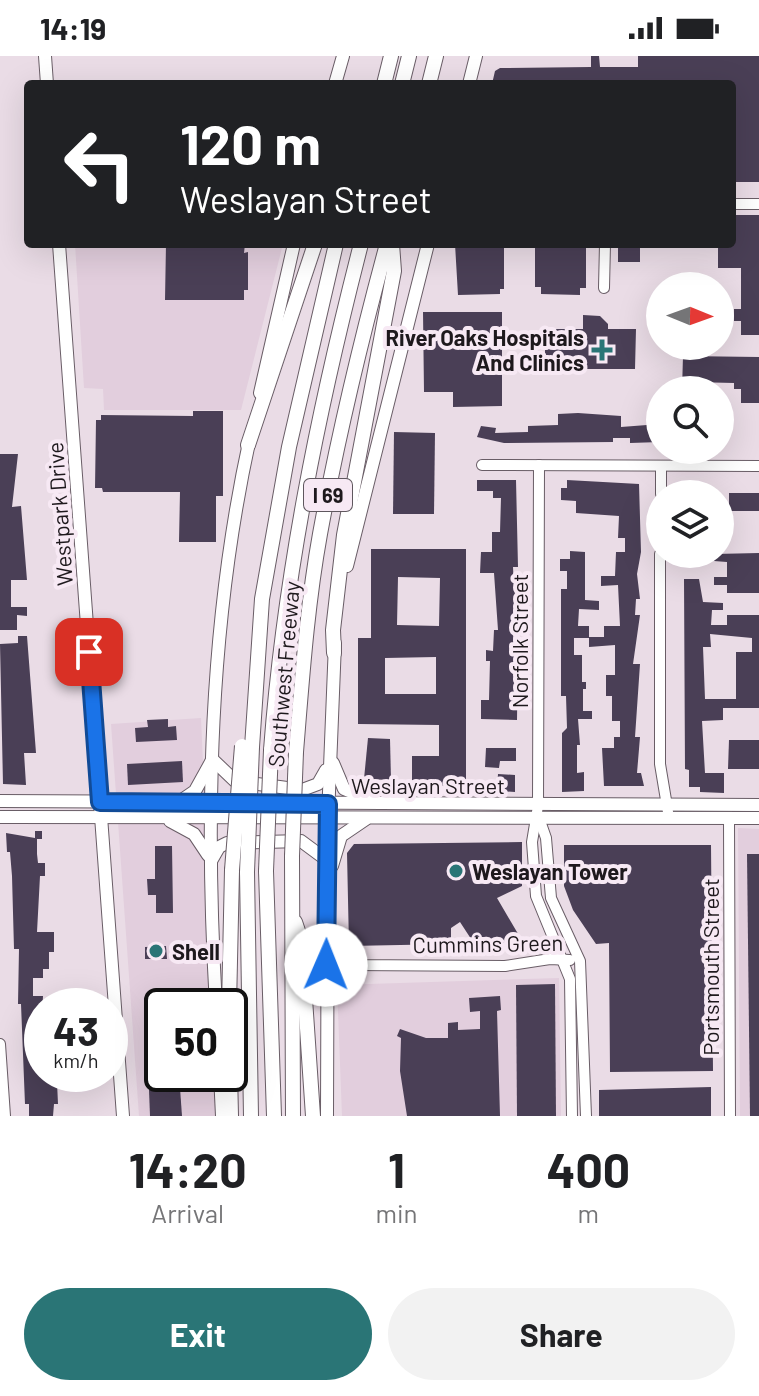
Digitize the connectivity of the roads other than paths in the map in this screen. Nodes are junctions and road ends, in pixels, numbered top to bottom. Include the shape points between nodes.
1 (45, 56) edge
2 (343, 56) edge
3 (391, 56) edge
4 (409, 56) edge
5 (436, 56) edge
6 (476, 56) edge
7 (47, 80) edge
8 (336, 80) edge
9 (385, 80) edge
10 (403, 80) edge
11 (430, 80) edge
12 (470, 80) edge
13 (736, 204) edge
14 (759, 204) edge
15 (59, 248) edge
16 (293, 248) edge
17 (314, 248) edge
18 (335, 248) edge
19 (360, 248) edge
20 (388, 248) edge
21 (390, 248) edge
22 (427, 248) edge
23 (605, 248) edge
24 (604, 288) dead end
25 (248, 445) junction
26 (482, 465) dead end
27 (539, 465) junction
28 (661, 466) junction
29 (759, 466) edge
30 (661, 480) edge
31 (660, 568) edge
32 (334, 653) junction
33 (330, 756) junction
34 (212, 759) junction
35 (0, 801) edge
36 (100, 802) junction
37 (179, 802) junction
38 (211, 802) junction
39 (386, 805) junction
40 (759, 805) edge
41 (328, 811) junction
42 (538, 812) junction
43 (668, 812) junction
44 (0, 817) edge
45 (369, 817) junction
46 (759, 818) edge
47 (101, 819) junction
48 (165, 819) junction
49 (210, 819) junction
50 (729, 819) junction
51 (328, 861) junction
52 (211, 862) junction
53 (240, 871) junction
54 (328, 884) junction
55 (291, 910) junction
56 (326, 945) junction
57 (565, 960) junction
58 (580, 961) junction
59 (350, 965) junction
60 (325, 983) junction
61 (215, 988) edge
62 (230, 988) edge
63 (0, 1044) edge
64 (221, 1092) edge
65 (230, 1092) edge
66 (5, 1116) edge
67 (123, 1116) edge
68 (222, 1116) edge
69 (231, 1116) edge
70 (251, 1116) edge
71 (274, 1116) edge
72 (293, 1116) edge
73 (313, 1116) edge
74 (327, 1116) edge
75 (572, 1116) edge
76 (586, 1116) edge
77 (730, 1116) edge

1 - 7 main road
2 - 8 main road
3 - 9 highway
4 - 10 highway
5 - 11 highway
6 - 12 main road
13 - 14 street
15 - 36 main road, Westpark Drive
16 - 25 main road
17 - 25 highway
18 - 53 highway, Southwest Freeway / I 69, bridge via 289,447 262,599
19 - 71 highway, bridge via 313,442 279,652 266,871
20 - 55 highway, Southwest Freeway / I 69, bridge via 340,432 306,632
21 - 32 highway via 394,271 342,551
22 - 32 main road via 351,539
23 - 24 street
25 - 34 main road via 227,574
26 - 27 street
27 - 28 street
27 - 42 street, Norfolk Street
28 - 29 street
28 - 30 street
31 - 43 street via 660,764
32 - 33 main road
33 - 34 main road via 323,779 302,790 235,781
33 - 39 main road via 344,789
33 - 41 main road
34 - 37 main road via 195,791
34 - 38 main road
35 - 36 main road, Weslayan Street
36 - 37 main road, Weslayan Street
36 - 47 main road, Westpark Drive
37 - 38 main road, Weslayan Street
38 - 41 main road, Weslayan Street
38 - 49 main road
39 - 41 main road, Weslayan Street
39 - 42 main road, Weslayan Street
40 - 43 main road, Weslayan Street
41 - 45 main road, Weslayan Street
41 - 49 main road, Weslayan Street
41 - 51 main road
42 - 43 main road, Weslayan Street
42 - 45 main road, Weslayan Street
42 - 57 street, Norfolk Street via 532,842 536,896
42 - 58 street, Norfolk Street via 546,838 551,898
43 - 50 main road, Weslayan Street
44 - 47 main road, Weslayan Street
45 - 54 main road via 338,842
46 - 50 main road, Weslayan Street
47 - 48 main road, Weslayan Street
47 - 67 main road, Westpark Drive
48 - 49 main road, Weslayan Street
48 - 52 main road via 194,834
49 - 52 main road
50 - 77 street, Portsmouth Street
51 - 52 main road via 301,841 227,843
51 - 54 main road
52 - 61 main road
53 - 62 highway
53 - 70 highway
54 - 56 main road
55 - 72 highway, Southwest Freeway / I 69
55 - 73 highway via 301,940
56 - 59 street via 334,957
56 - 60 main road
57 - 58 street, Cummins Green
57 - 59 street, Cummins Green via 505,966
57 - 75 street, Norfolk Street via 570,979
58 - 76 street, Norfolk Street
59 - 60 street
60 - 74 main road
63 - 66 street
64 - 68 main road
65 - 69 highway

